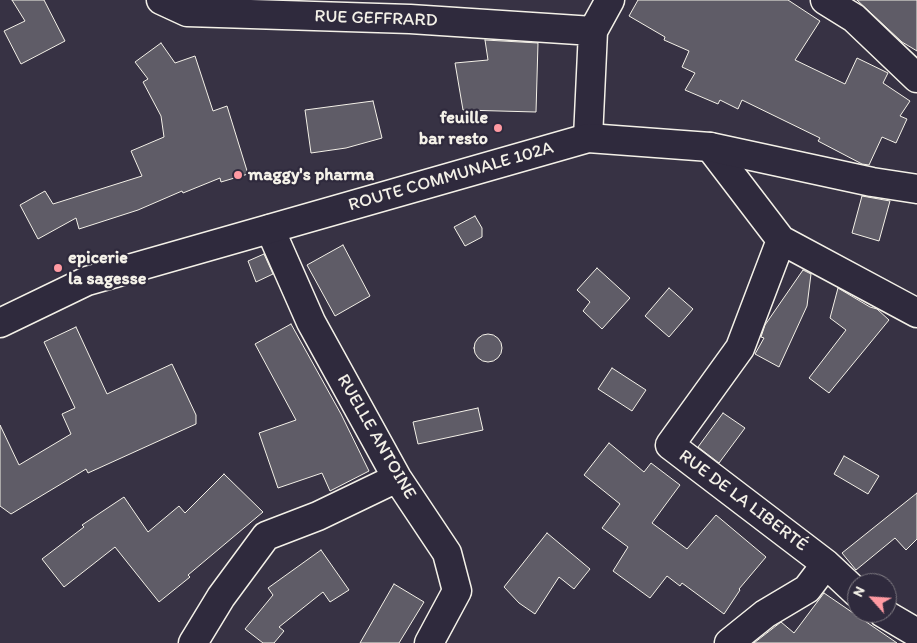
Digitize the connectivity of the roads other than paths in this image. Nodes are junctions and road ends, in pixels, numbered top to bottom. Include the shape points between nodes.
1 (161, 0) edge
2 (610, 0) edge
3 (824, 0) edge
4 (594, 31) junction
5 (917, 78) edge
6 (588, 138) junction
7 (710, 147) junction
8 (917, 189) edge
9 (270, 229) junction
10 (781, 240) junction
11 (917, 313) edge
12 (0, 323) edge
13 (397, 478) junction
14 (826, 564) junction
15 (847, 584) edge
16 (897, 621) edge
17 (917, 633) edge
18 (194, 643) edge
19 (429, 643) edge
20 (729, 643) edge

1 - 4 street, RUE GEFFRARD via 187,12 410,19
2 - 4 street
3 - 5 street via 854,18
4 - 6 street
6 - 7 street, ROUTE COMMUNALE 102A
6 - 9 street, ROUTE COMMUNALE 102A
7 - 8 street, ROUTE COMMUNALE 102A
7 - 10 street
9 - 12 street, ROUTE COMMUNALE 102A via 87,281
9 - 13 street, RUELLE ANTOINE via 311,322
10 - 11 street
10 - 14 street, RUE DE LA LIBERTÉ via 740,348 670,446
13 - 18 street via 318,516 266,536 221,597
13 - 19 street, RUELLE ANTOINE via 447,553 457,591
14 - 15 street, RUE DE LA LIBERTÉ
14 - 20 street via 807,589 765,614
16 - 17 street

